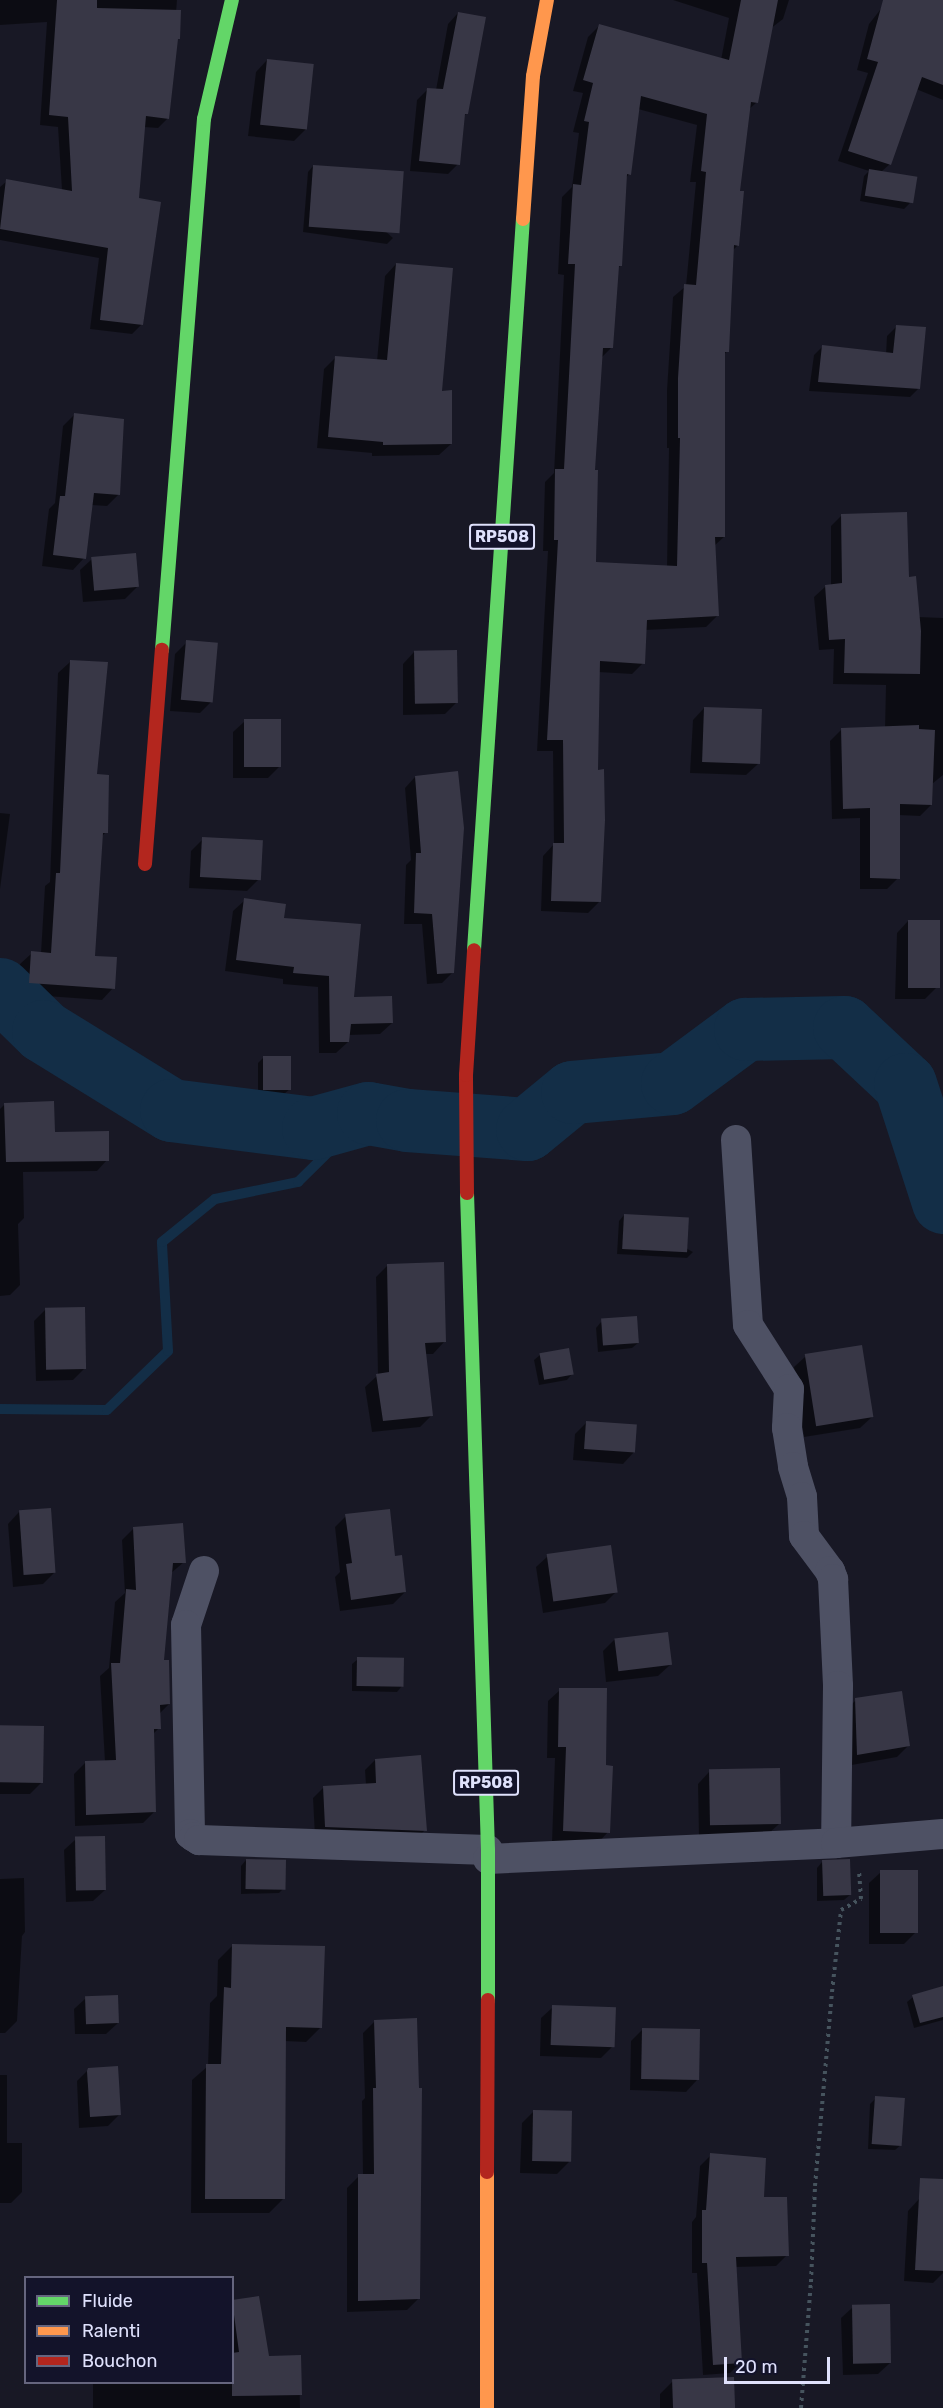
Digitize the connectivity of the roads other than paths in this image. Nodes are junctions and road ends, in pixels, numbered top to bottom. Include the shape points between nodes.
1 (232, 0) edge
2 (547, 0) edge
3 (145, 864) dead end
4 (736, 1140) dead end
5 (204, 1571) dead end
6 (943, 1834) edge
7 (847, 1842) junction
8 (488, 1855) junction
9 (487, 2408) edge

1 - 3 main road via 204,118
2 - 8 main road, RP508 via 533,76 466,1075
4 - 7 street via 748,1325 789,1389 787,1428 802,1497 804,1536 832,1579
5 - 8 street via 186,1625 190,1834 199,1840
6 - 7 street
7 - 8 street
8 - 9 main road, RP508

